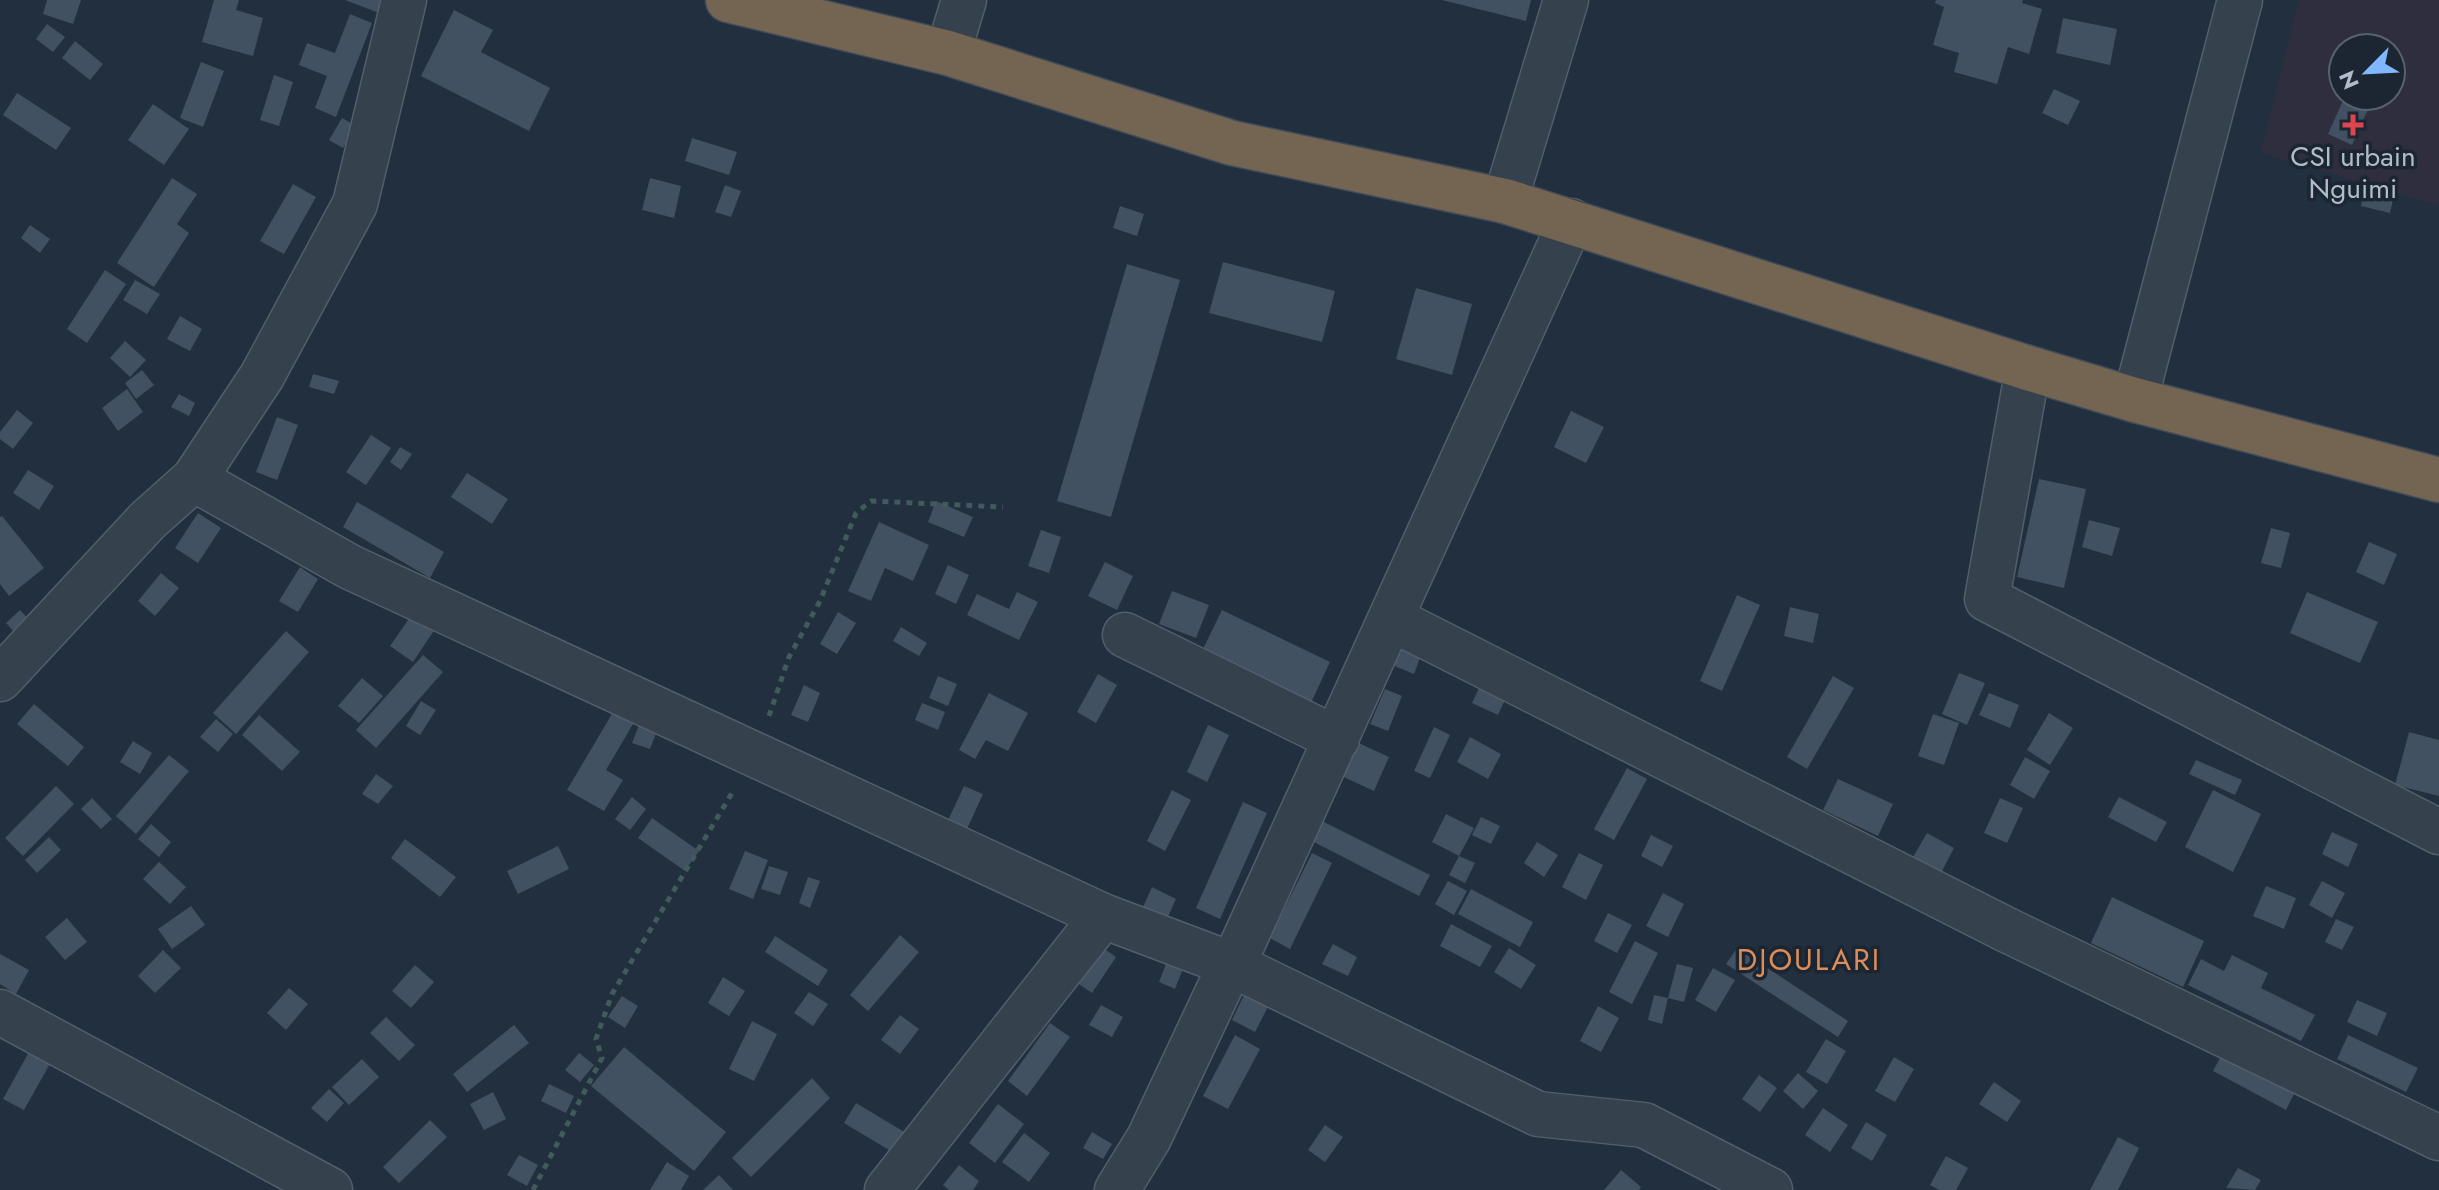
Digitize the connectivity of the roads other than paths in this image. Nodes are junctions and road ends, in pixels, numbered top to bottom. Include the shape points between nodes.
1 (404, 0) edge
2 (728, 0) edge
3 (964, 0) edge
4 (1566, 0) edge
5 (2240, 0) edge
6 (948, 53) junction
7 (1505, 201) junction
8 (1571, 221) junction
9 (2028, 368) junction
10 (2135, 400) junction
11 (194, 479) junction
12 (2439, 480) edge
13 (1392, 619) junction
14 (1125, 635) dead end
15 (0, 679) edge
16 (1337, 739) junction
17 (2439, 832) edge
18 (1103, 916) junction
19 (1233, 965) junction
20 (0, 1012) edge
21 (2439, 1138) edge
22 (327, 1189) edge
23 (887, 1190) edge
24 (1117, 1190) edge
25 (1770, 1190) edge

1 - 11 street via 355,204 262,376
2 - 6 highway
3 - 6 street
4 - 7 street
5 - 10 street
6 - 7 highway via 1232,143
7 - 8 highway
8 - 9 highway
8 - 13 street
9 - 10 highway
9 - 17 street via 1987,599
10 - 12 highway
11 - 15 street via 148,520
11 - 18 street via 350,567
13 - 16 street
13 - 21 street via 2007,930
14 - 16 street
16 - 19 street
18 - 19 street
18 - 23 street
19 - 24 street via 1149,1138
19 - 25 street via 1538,1114 1644,1125
20 - 22 street

